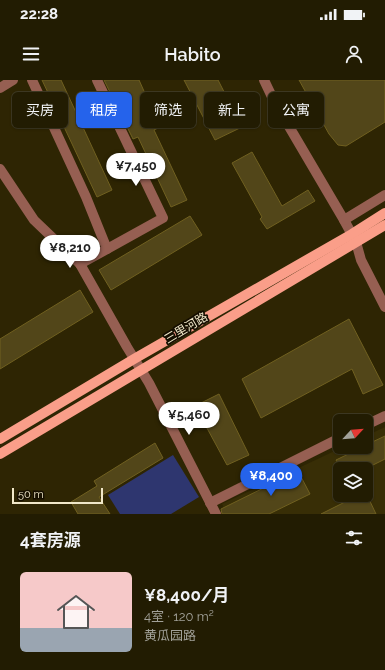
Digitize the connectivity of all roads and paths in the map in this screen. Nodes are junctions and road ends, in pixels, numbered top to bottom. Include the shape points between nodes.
1 (13, 80) edge
2 (32, 80) edge
3 (97, 80) edge
4 (264, 80) edge
5 (0, 88) edge
6 (0, 169) edge
7 (385, 196) edge
8 (385, 213) edge
9 (344, 220) junction
10 (385, 225) edge
11 (354, 238) junction
12 (107, 249) junction
13 (80, 264) junction
14 (385, 307) edge
15 (134, 359) junction
16 (141, 370) junction
17 (385, 416) edge
18 (373, 422) edge
19 (0, 439) edge
20 (333, 442) edge
21 (0, 454) edge
22 (210, 503) junction
23 (216, 514) edge

1 - 5 street
2 - 12 street
3 - 12 street via 163,218
4 - 9 street
6 - 13 street via 34,220
7 - 9 street
8 - 11 main road, 三里河路
9 - 11 street
10 - 11 main road, 三里河路
11 - 14 street via 361,260
11 - 15 main road, 三里河路
11 - 16 main road, 三里河路
12 - 13 street
13 - 15 street
15 - 16 street
15 - 19 main road, 三里河路
16 - 21 main road, 三里河路
16 - 22 street
17 - 18 street
20 - 22 street
22 - 23 street

